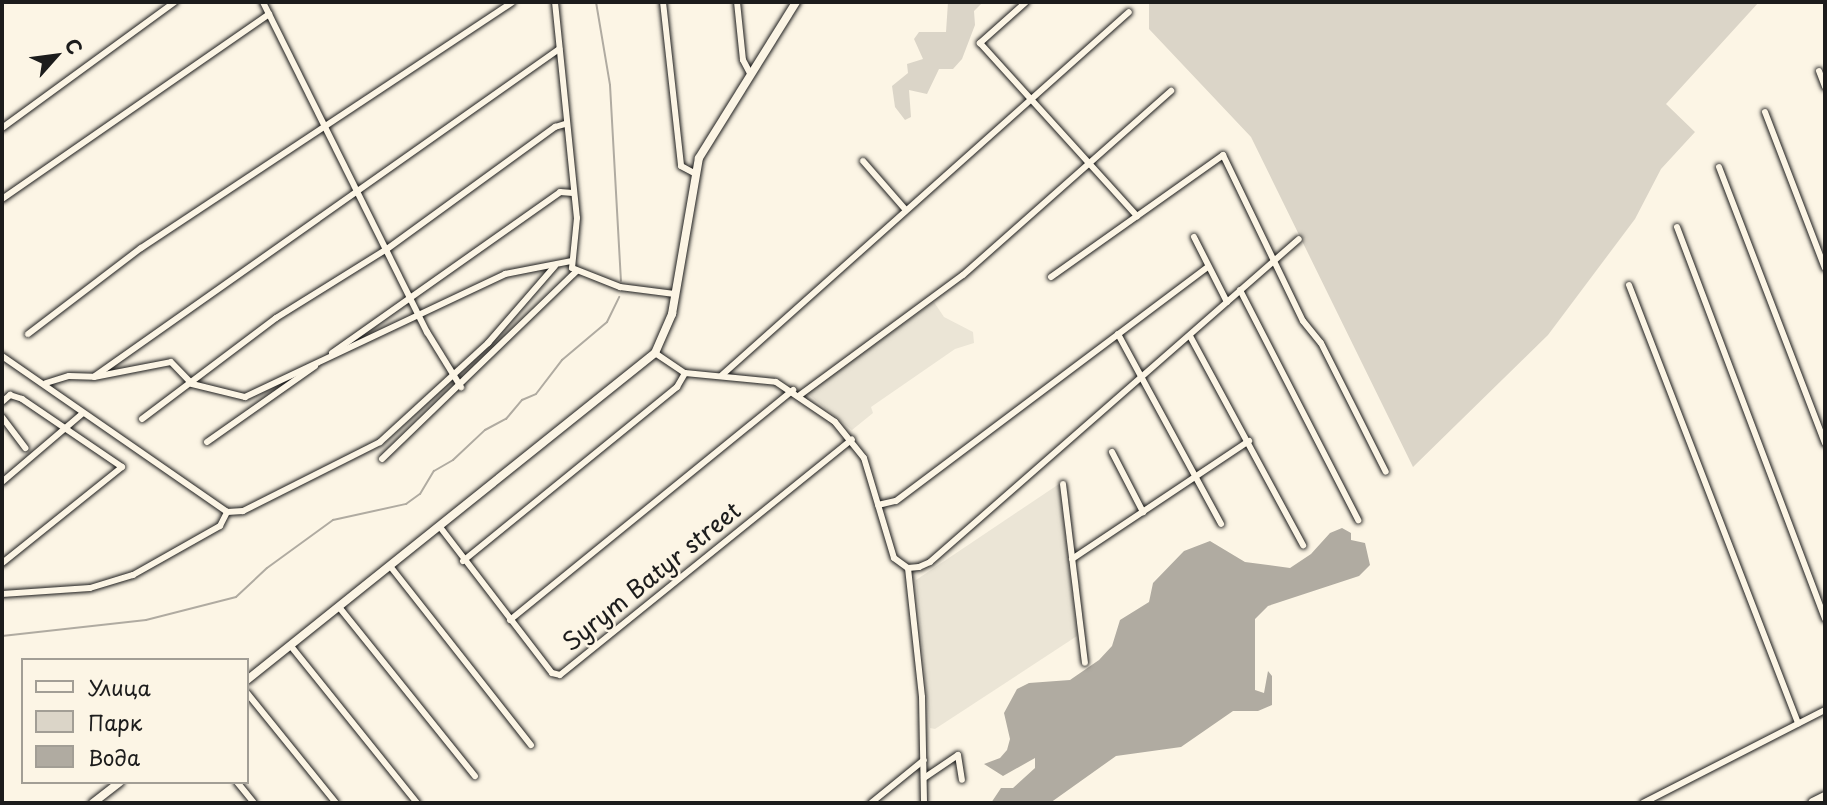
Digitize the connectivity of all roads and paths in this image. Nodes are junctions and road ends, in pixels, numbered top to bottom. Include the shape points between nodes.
1 (176, 2) edge
2 (263, 2) edge
3 (512, 2) edge
4 (555, 2) edge
5 (663, 2) edge
6 (737, 2) edge
7 (796, 2) edge
8 (1026, 2) edge
9 (1129, 12) dead end
10 (269, 14) junction
11 (559, 49) junction
12 (1819, 71) dead end
13 (750, 73) junction
14 (1825, 87) edge
15 (1171, 91) dead end
16 (1030, 98) junction
17 (1765, 111) dead end
18 (565, 124) junction
19 (326, 126) junction
20 (2, 128) edge
21 (863, 161) dead end
22 (1090, 164) junction
23 (1719, 167) dead end
24 (694, 173) junction
25 (357, 192) junction
26 (573, 193) junction
27 (2, 199) edge
28 (905, 209) junction
29 (1137, 216) junction
30 (1677, 227) dead end
31 (1194, 237) dead end
32 (1299, 239) dead end
33 (387, 249) junction
34 (571, 261) junction
35 (1274, 261) junction
36 (555, 266) junction
37 (1208, 267) junction
38 (1825, 268) edge
39 (577, 271) junction
40 (1051, 277) dead end
41 (1629, 285) dead end
42 (1240, 290) junction
43 (675, 294) junction
44 (411, 297) junction
45 (1227, 302) junction
46 (420, 316) junction
47 (28, 334) dead end
48 (1118, 334) junction
49 (1190, 336) junction
50 (656, 353) junction
51 (2, 356) edge
52 (325, 359) junction
53 (685, 373) junction
54 (722, 375) junction
55 (94, 377) junction
56 (452, 378) junction
57 (1141, 378) junction
58 (190, 382) junction
59 (46, 383) junction
60 (461, 387) junction
61 (793, 390) junction
62 (800, 395) junction
63 (2, 402) edge
64 (83, 413) junction
65 (2, 417) edge
66 (142, 419) dead end
67 (68, 429) junction
68 (852, 439) junction
69 (1249, 441) junction
70 (206, 442) dead end
71 (1825, 443) edge
72 (25, 448) dead end
73 (1112, 452) dead end
74 (382, 459) dead end
75 (1386, 472) dead end
76 (1195, 477) junction
77 (2, 482) edge
78 (1063, 484) dead end
79 (878, 505) junction
80 (227, 512) junction
81 (1143, 512) junction
82 (1358, 520) dead end
83 (1221, 524) dead end
84 (440, 527) junction
85 (1303, 545) dead end
86 (1072, 559) junction
87 (463, 561) junction
88 (2, 563) edge
89 (390, 566) junction
90 (908, 568) junction
91 (2, 594) edge
92 (338, 607) junction
93 (510, 620) junction
94 (1825, 620) edge
95 (289, 645) junction
96 (1085, 663) dead end
97 (248, 679) edge
98 (248, 694) edge
99 (1825, 710) edge
100 (1798, 724) junction
101 (531, 744) dead end
102 (924, 760) junction
103 (475, 776) dead end
104 (924, 778) junction
105 (962, 780) dead end
106 (117, 784) edge
107 (239, 784) edge
108 (1825, 797) edge
109 (93, 803) edge
110 (254, 803) edge
111 (336, 803) edge
112 (417, 803) edge
113 (871, 803) edge
114 (924, 803) edge
115 (1643, 803) edge
116 (1813, 803) edge

1 - 20 street
2 - 10 street
3 - 19 street
4 - 11 street
5 - 24 street via 681,166
6 - 13 street via 743,60
7 - 13 main road
8 - 16 street via 980,43
9 - 16 street
10 - 19 street
10 - 27 street
11 - 18 street
11 - 25 street
12 - 14 street
13 - 24 main road via 705,144
15 - 22 street
16 - 22 street
16 - 28 street
17 - 38 street
18 - 26 street
18 - 33 street
19 - 25 street
19 - 47 street via 141,248
21 - 28 street
22 - 29 street
22 - 62 street via 964,275
23 - 71 street
24 - 43 main road
25 - 33 street
25 - 55 street
26 - 34 street via 577,218
26 - 44 street via 560,192
28 - 54 street
29 - 35 street via 1223,155
29 - 40 street
30 - 94 street
31 - 37 street
32 - 35 street
33 - 44 street
33 - 58 street via 276,318
34 - 36 street
34 - 39 street
35 - 42 street
35 - 75 street
36 - 46 street via 505,274
36 - 56 street via 514,316
37 - 45 street
37 - 48 street
39 - 43 street via 620,287
39 - 60 street
41 - 100 street
42 - 45 street
42 - 82 street
43 - 50 main road via 669,328
44 - 46 street
44 - 52 street
45 - 49 street
46 - 52 street
46 - 56 street
48 - 57 street
48 - 79 street via 896,501
49 - 57 street
49 - 69 street
50 - 53 street
50 - 84 main road
51 - 59 street
52 - 58 street via 245,397
52 - 70 street
53 - 54 street
53 - 87 street via 677,387
54 - 61 street via 766,380
55 - 58 street via 171,362
55 - 59 street via 69,376
56 - 60 street
56 - 80 street via 364,454 243,511
57 - 76 street
57 - 90 street via 930,562
58 - 66 street
59 - 64 street
60 - 74 street
61 - 62 street
61 - 93 street
62 - 68 street
63 - 67 street via 10,395 22,399
64 - 67 street
64 - 80 street
65 - 72 street
67 - 77 street
67 - 88 street via 122,467
68 - 79 street via 864,458
68 - 93 street, Syrym Batyr street via 560,675 552,673
69 - 76 street
69 - 85 street
73 - 81 street
76 - 81 street
76 - 83 street
78 - 86 street
79 - 90 street via 894,558
80 - 91 street via 220,526 133,575 90,588
81 - 86 street
84 - 87 street, Syrym Batyr street
84 - 89 main road
86 - 96 street
87 - 93 street, Syrym Batyr street
89 - 92 main road
89 - 101 street
90 - 102 street
92 - 95 main road
92 - 103 street
95 - 97 main road
95 - 112 street
98 - 111 street
99 - 100 street
100 - 115 street
102 - 104 street
102 - 113 street
104 - 105 street via 958,755
104 - 114 street
106 - 109 main road
107 - 110 street
108 - 116 highway

